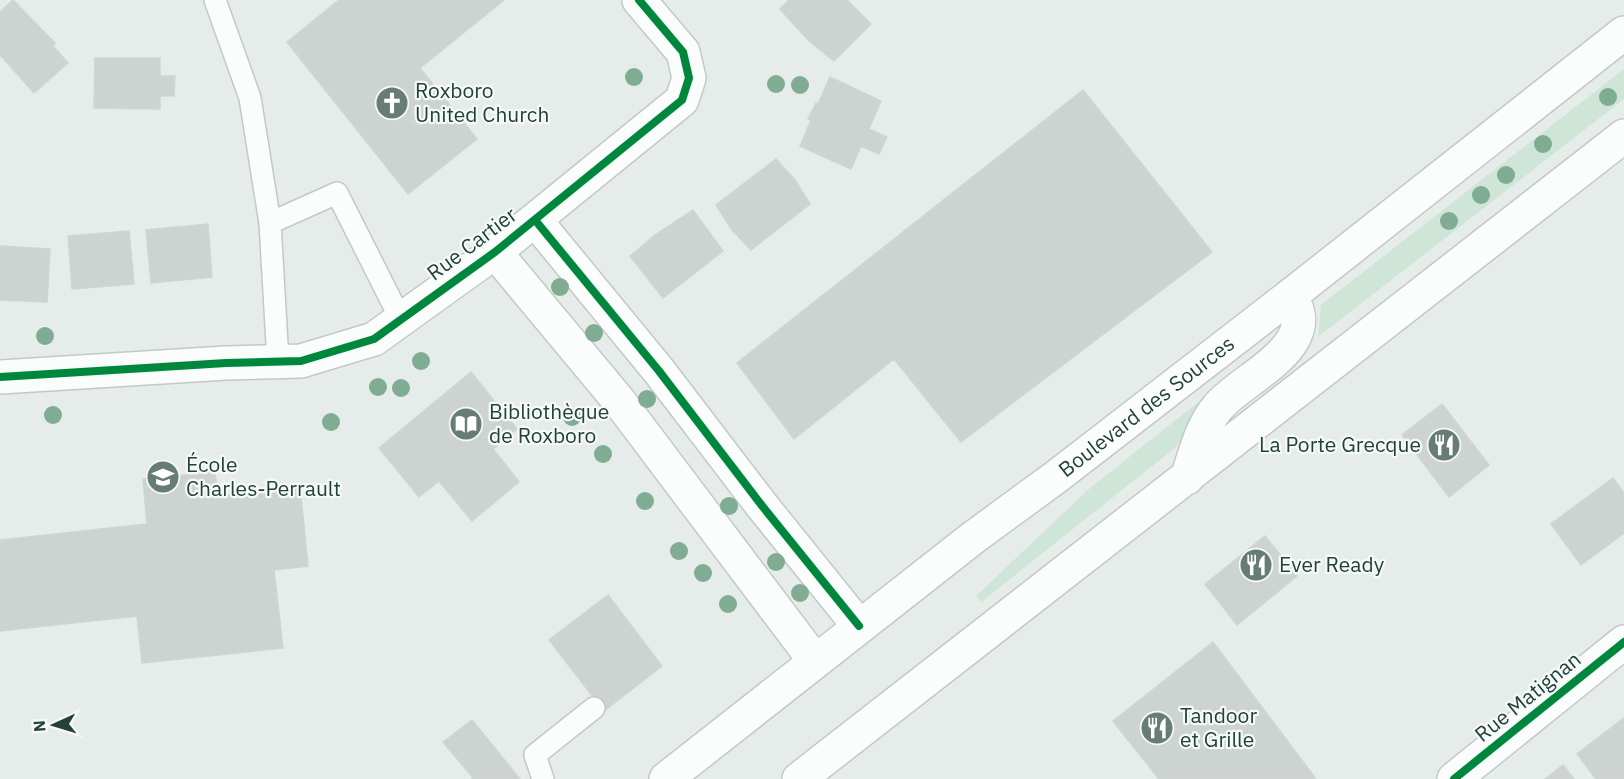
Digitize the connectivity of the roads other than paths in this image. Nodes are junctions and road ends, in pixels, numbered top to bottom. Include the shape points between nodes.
1 (215, 0) edge
2 (639, 0) edge
3 (1624, 33) edge
4 (1624, 136) edge
5 (535, 220) junction
6 (270, 223) junction
7 (495, 252) junction
8 (1290, 296) junction
9 (401, 320) junction
10 (278, 362) junction
11 (0, 377) edge
12 (1187, 478) junction
13 (860, 626) junction
14 (1624, 642) edge
15 (815, 661) junction
16 (594, 708) dead end
17 (543, 779) edge
18 (666, 779) edge
19 (799, 779) edge
20 (1454, 779) edge

1 - 6 lane via 250,98
2 - 5 main road via 683,52 689,78 682,100
3 - 8 main road, Boulevard des Sources
4 - 12 main road
5 - 7 main road, Rue Cartier
5 - 13 main road, Rue Cartier
6 - 9 lane via 337,194
6 - 10 lane
7 - 9 main road, Rue Cartier
7 - 15 main road, Rue Cartier via 618,401
8 - 12 main road via 1296,307 1295,337 1274,360 1220,404 1200,437
8 - 13 main road, Boulevard des Sources
9 - 10 main road, Rue Cartier via 374,339 301,361
10 - 11 main road, Rue Cartier
12 - 19 main road
13 - 15 main road, Boulevard des Sources
14 - 20 main road, Rue Matignan
15 - 18 main road, Boulevard des Sources
16 - 17 lane via 535,755

